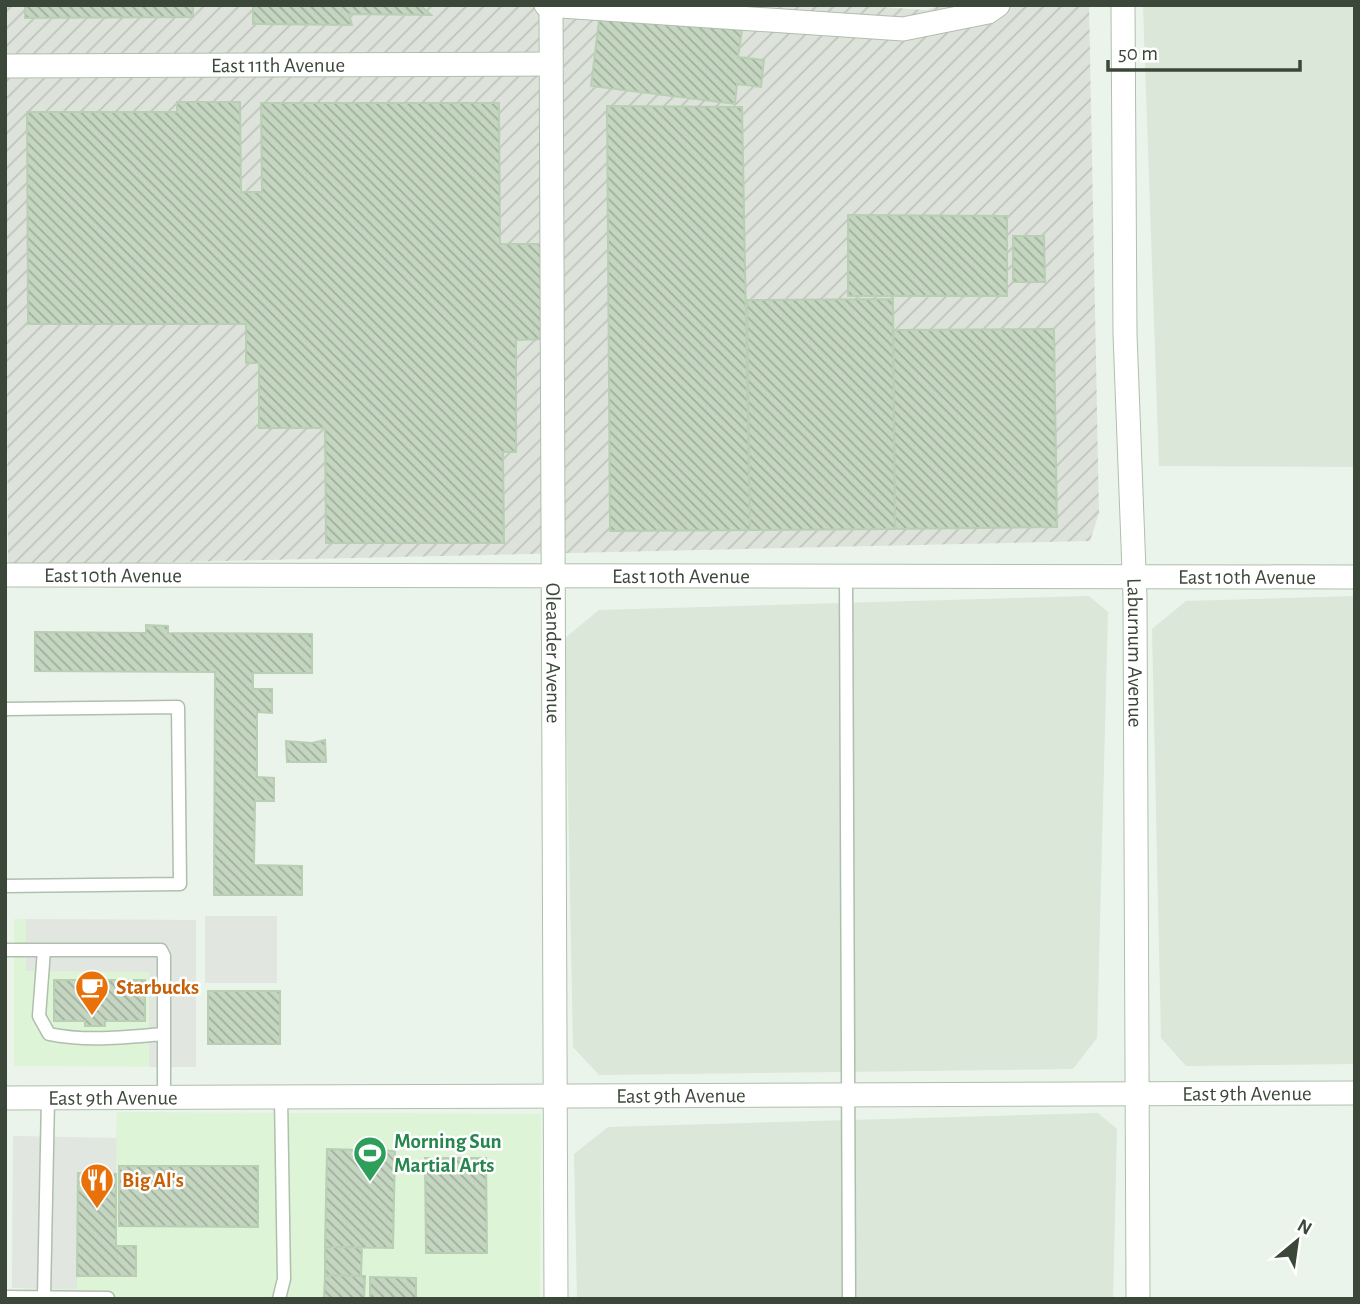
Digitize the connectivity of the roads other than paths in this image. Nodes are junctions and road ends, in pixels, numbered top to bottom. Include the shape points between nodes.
1 (998, 5) edge
2 (1123, 5) edge
3 (548, 6) edge
4 (551, 64) junction
5 (5, 66) edge
6 (5, 575) edge
7 (552, 576) junction
8 (846, 576) junction
9 (1135, 576) junction
10 (1355, 577) edge
11 (5, 709) edge
12 (5, 886) edge
13 (5, 950) edge
14 (44, 950) junction
15 (164, 1034) junction
16 (1355, 1093) edge
17 (1139, 1094) junction
18 (848, 1095) junction
19 (556, 1096) junction
20 (164, 1097) junction
21 (281, 1097) junction
22 (5, 1098) edge
23 (48, 1098) junction
24 (5, 1297) edge
25 (44, 1297) edge
26 (107, 1298) edge
27 (279, 1299) edge
28 (556, 1299) edge
29 (849, 1299) edge
30 (1138, 1299) edge

1 - 3 street via 988,12 903,29
2 - 9 street, Laburnum Avenue via 1125,334
3 - 4 street, Oleander Avenue
4 - 5 street, East 11th Avenue
4 - 7 street, Oleander Avenue
6 - 7 street, East 10th Avenue
7 - 8 street, East 10th Avenue
7 - 19 street, Oleander Avenue
8 - 9 street, East 10th Avenue
8 - 18 lane
9 - 10 street, East 10th Avenue
9 - 17 street, Laburnum Avenue
11 - 12 lane via 178,707 180,884
13 - 14 lane
14 - 15 lane via 161,950
14 - 15 lane via 40,1016 48,1034 105,1039
15 - 20 lane
16 - 17 street, East 9th Avenue
17 - 18 street, East 9th Avenue
17 - 30 street, Laburnum Avenue
18 - 19 street, East 9th Avenue
18 - 29 lane
19 - 21 street, East 9th Avenue
19 - 28 street, Oleander Avenue
20 - 21 street, East 9th Avenue
20 - 23 street, East 9th Avenue
21 - 27 lane via 284,1279
22 - 23 street, East 9th Avenue
23 - 25 lane
24 - 25 lane
25 - 26 lane

